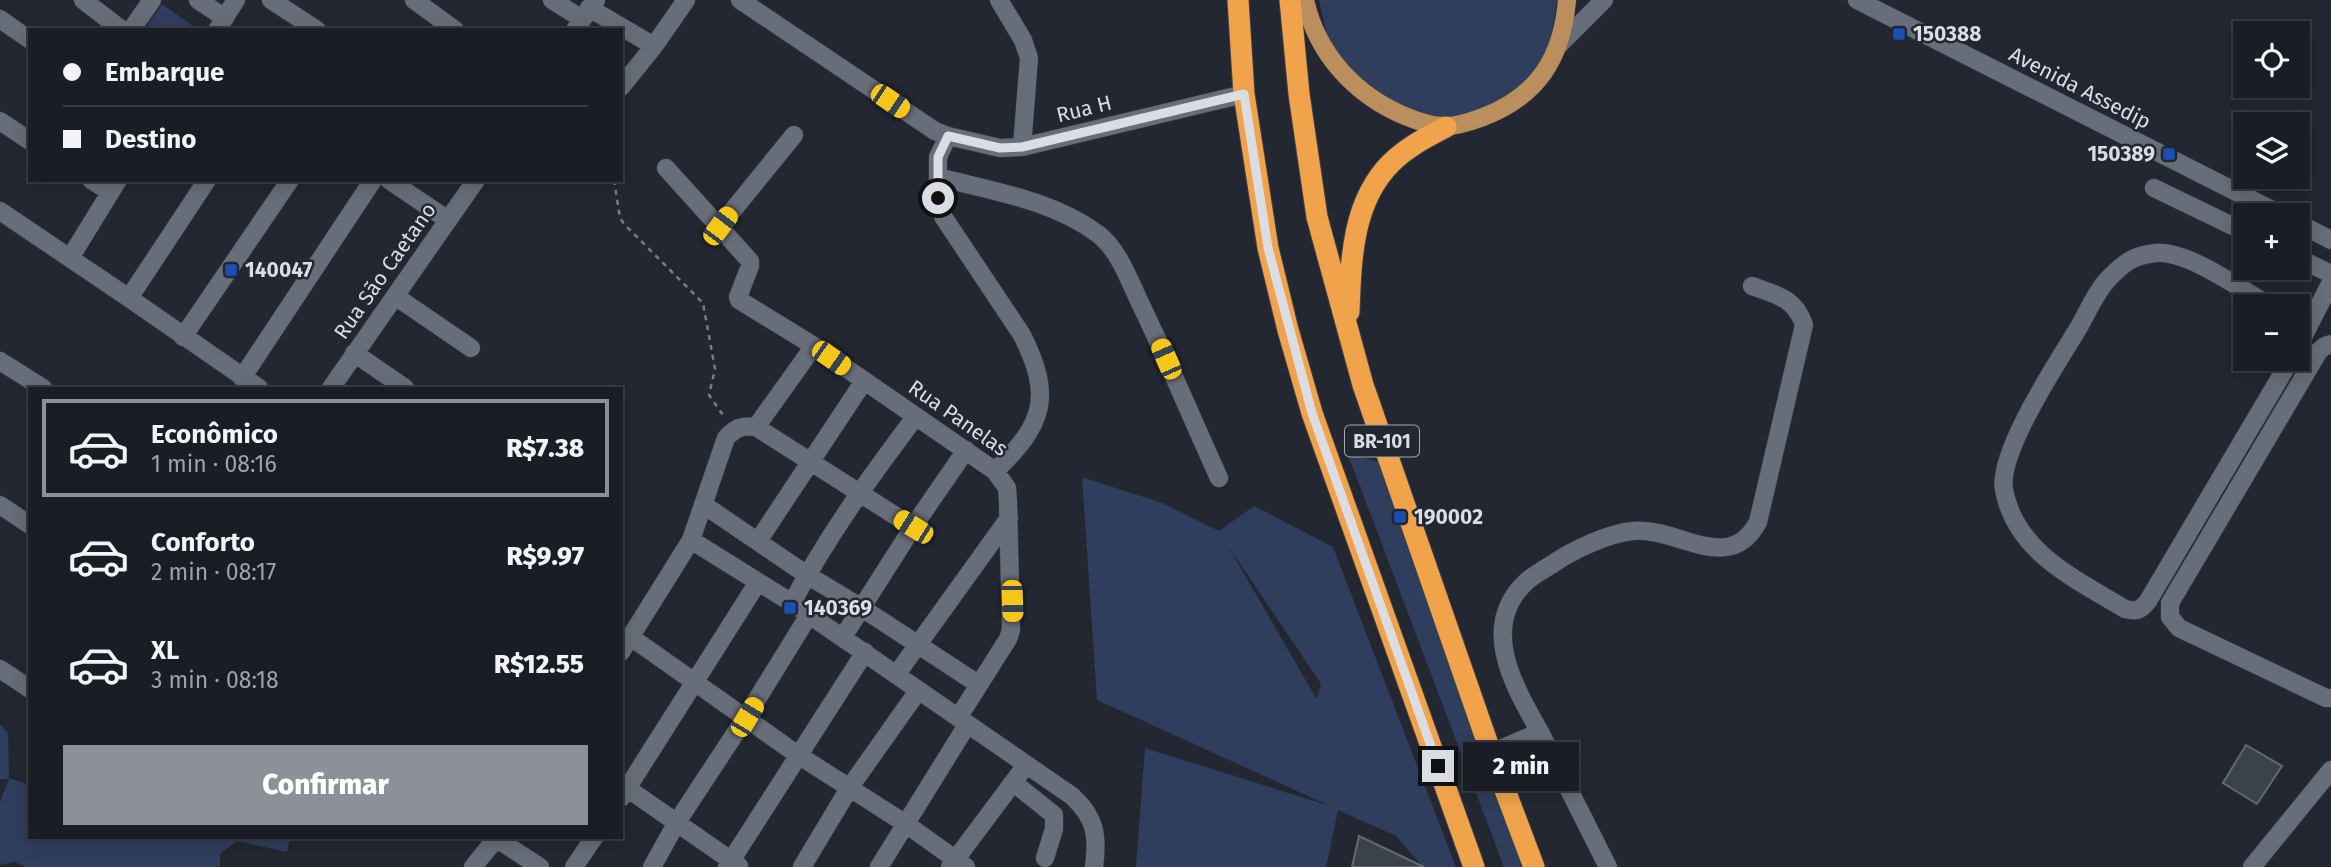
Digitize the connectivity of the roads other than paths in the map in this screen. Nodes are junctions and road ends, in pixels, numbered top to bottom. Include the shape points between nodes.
1 (83, 0) edge
2 (152, 0) edge
3 (198, 0) edge
4 (236, 0) edge
5 (271, 0) edge
6 (414, 0) edge
7 (552, 0) edge
8 (685, 0) edge
9 (740, 0) edge
10 (999, 0) edge
11 (1238, 0) edge
12 (1290, 0) edge
13 (1305, 0) edge
14 (1567, 0) edge
15 (1604, 0) edge
16 (1857, 0) edge
17 (585, 14) edge
18 (0, 19) edge
19 (221, 24) edge
20 (119, 28) edge
21 (132, 28) edge
22 (314, 28) edge
23 (451, 28) edge
24 (615, 28) edge
25 (623, 32) edge
26 (28, 39) edge
27 (1559, 45) junction
28 (654, 46) junction
29 (623, 85) edge
30 (1244, 94) junction
31 (0, 121) edge
32 (1446, 127) junction
33 (942, 134) junction
34 (794, 135) dead end
35 (28, 140) edge
36 (1022, 147) junction
37 (666, 168) dead end
38 (937, 177) junction
39 (206, 182) edge
40 (289, 182) edge
41 (372, 182) edge
42 (392, 182) edge
43 (475, 182) edge
44 (114, 186) edge
45 (2154, 188) dead end
46 (2258, 203) edge
47 (0, 211) edge
48 (449, 220) junction
49 (720, 226) junction
50 (2233, 226) edge
51 (2310, 228) edge
52 (2329, 236) edge
53 (70, 258) junction
54 (2310, 264) edge
55 (2331, 274) edge
56 (2331, 282) edge
57 (1752, 286) dead end
58 (2249, 294) edge
59 (395, 296) junction
60 (129, 298) junction
61 (2310, 315) edge
62 (1348, 332) junction
63 (183, 337) junction
64 (2331, 344) edge
65 (814, 346) junction
66 (471, 348) dead end
67 (354, 353) junction
68 (0, 361) edge
69 (2284, 371) edge
70 (242, 378) junction
71 (864, 381) junction
72 (41, 387) edge
73 (257, 387) edge
74 (332, 387) edge
75 (404, 387) edge
76 (916, 416) junction
77 (756, 427) junction
78 (966, 450) junction
79 (809, 461) junction
80 (995, 471) junction
81 (1219, 478) dead end
82 (859, 493) junction
83 (0, 505) edge
84 (704, 505) junction
85 (1009, 518) junction
86 (28, 524) edge
87 (913, 527) junction
88 (691, 540) junction
89 (758, 541) junction
90 (807, 575) junction
91 (758, 582) junction
92 (792, 603) junction
93 (862, 608) junction
94 (809, 615) junction
95 (843, 637) junction
96 (917, 644) junction
97 (626, 645) edge
98 (865, 652) junction
99 (0, 669) edge
100 (896, 675) junction
101 (694, 680) junction
102 (978, 684) junction
103 (28, 688) edge
104 (918, 691) junction
105 (2331, 698) edge
106 (747, 717) junction
107 (963, 721) junction
108 (1539, 732) junction
109 (1491, 753) junction
110 (798, 755) junction
111 (1026, 765) junction
112 (2331, 770) edge
113 (1014, 783) junction
114 (850, 787) junction
115 (623, 790) edge
116 (677, 822) junction
117 (906, 824) junction
118 (496, 839) edge
119 (498, 839) edge
120 (593, 839) edge
121 (1042, 862) edge
122 (957, 864) edge
123 (733, 865) edge
124 (473, 867) edge
125 (540, 867) edge
126 (574, 867) edge
127 (652, 867) edge
128 (802, 867) edge
129 (879, 867) edge
130 (1062, 867) edge
131 (1094, 867) edge
132 (1474, 867) edge
133 (1534, 867) edge
134 (1608, 867) edge
135 (2252, 867) edge

1 - 20 street
2 - 21 street
3 - 19 street
4 - 19 street
5 - 22 street
6 - 23 street
7 - 17 street
8 - 28 street
9 - 33 street
10 - 36 street via 1029,58
11 - 30 highway, BR-101
12 - 62 highway, BR-101 via 1317,216
13 - 32 main road via 1321,44 1361,91 1387,108
14 - 27 main road
15 - 27 street
16 - 46 street, Avenida Assedip
17 - 24 street
18 - 26 street
25 - 28 street
27 - 32 main road via 1542,77 1518,100 1504,109
28 - 29 street
30 - 36 street, Rua H
30 - 132 highway, BR-101 via 1268,248 1312,413
31 - 35 street
32 - 62 highway via 1391,163 1365,201 1352,258
33 - 36 street, Rua H via 1000,148
33 - 38 street
34 - 49 street
37 - 49 street
38 - 80 street via 944,218 1022,335 1040,379 1038,415 1018,447
38 - 81 street via 1058,211 1108,242
39 - 60 street
40 - 63 street
41 - 70 street
42 - 48 street
43 - 48 street, Rua São Caetano
44 - 53 street
45 - 50 street
47 - 53 street
48 - 59 street, Rua São Caetano
49 - 65 street, Rua Panelas via 751,263 738,300
51 - 52 street
53 - 60 street
54 - 55 street
56 - 61 street
57 - 108 street via 1783,297 1797,308 1804,325 1758,522 1746,540 1720,549 1631,531 1567,554 1528,581 1508,608 1502,644 1511,676
58 - 69 street via 2191,260 2159,253 2132,257 2107,279 2026,417 2007,463 2003,487 2023,535 2049,563 2125,609 2141,609
59 - 66 street
59 - 67 street, Rua São Caetano
60 - 63 street
62 - 109 highway, BR-101
63 - 70 street
64 - 105 street via 2319,351 2170,603 2170,617 2179,628
65 - 71 street, Rua Panelas
65 - 77 street
67 - 74 street, Rua São Caetano
67 - 75 street
68 - 72 street
70 - 73 street
71 - 76 street, Rua Panelas
71 - 79 street
76 - 78 street, Rua Panelas
76 - 82 street
77 - 79 street
77 - 84 street via 733,429 726,438
78 - 80 street, Rua Panelas
78 - 87 street
79 - 82 street
79 - 89 street
80 - 85 street, Rua Panelas via 1007,488
82 - 87 street
82 - 90 street
83 - 86 street
84 - 88 street
84 - 89 street
85 - 96 street
85 - 102 street, Rua Panelas via 1011,630
87 - 93 street
88 - 91 street
88 - 97 street
89 - 90 street
90 - 92 street
90 - 93 street
91 - 92 street
91 - 101 street
92 - 94 street
93 - 95 street
93 - 96 street
94 - 95 street
94 - 106 street
95 - 98 street
96 - 100 street
96 - 102 street
97 - 101 street
98 - 100 street
98 - 110 street
99 - 103 street
100 - 104 street
101 - 106 street
101 - 115 street
102 - 107 street, Rua Panelas
104 - 107 street
104 - 114 street
106 - 110 street
106 - 116 street
107 - 111 street
107 - 117 street, Rua Panelas
108 - 109 street
108 - 134 street
109 - 133 highway, BR-101
110 - 114 street
110 - 123 street
111 - 113 street
111 - 131 street via 1083,805 1095,828
112 - 135 street
113 - 121 street via 1054,815
113 - 122 street
114 - 117 street
114 - 128 street
115 - 116 street
116 - 123 street
116 - 127 street
117 - 122 street
117 - 129 street, Rua Panelas
118 - 124 street
119 - 125 street
120 - 126 street
121 - 130 street

